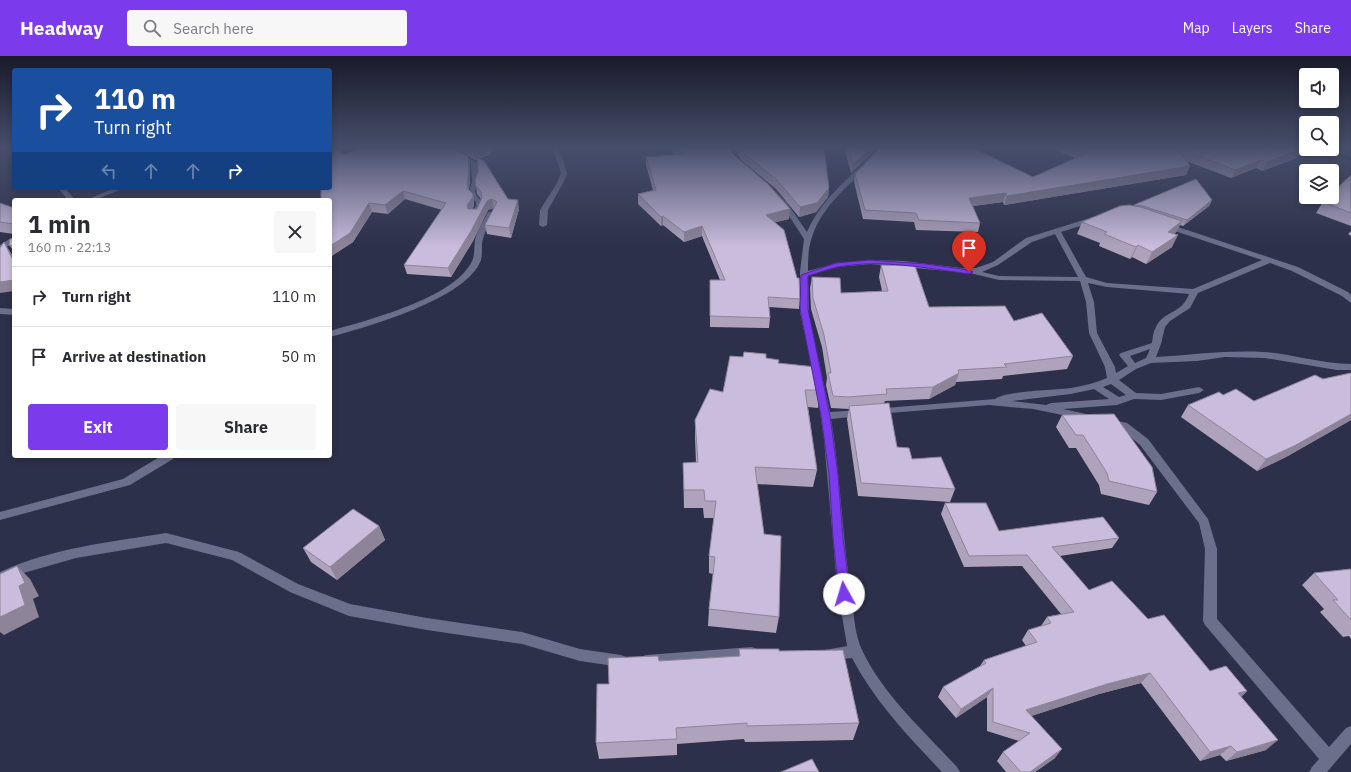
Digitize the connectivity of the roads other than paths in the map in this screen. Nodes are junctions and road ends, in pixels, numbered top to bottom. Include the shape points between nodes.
1 (475, 180) edge
2 (561, 180) edge
3 (759, 180) edge
4 (850, 180) edge
5 (63, 190) edge
6 (116, 190) edge
7 (70, 198) edge
8 (94, 198) edge
9 (493, 211) edge
10 (474, 215) edge
11 (1106, 215) edge
12 (1160, 223) edge
13 (543, 225) dead end
14 (1056, 230) junction
15 (807, 238) junction
16 (12, 241) edge
17 (0, 248) edge
18 (1270, 260) junction
19 (969, 272) junction
20 (804, 275) junction
21 (1083, 279) junction
22 (1194, 292) junction
23 (1349, 295) edge
24 (0, 311) edge
25 (12, 312) edge
26 (332, 333) edge
27 (1157, 344) junction
28 (1150, 360) junction
29 (1132, 367) junction
30 (1351, 367) edge
31 (1112, 380) junction
32 (1097, 387) junction
33 (1199, 390) dead end
34 (1134, 396) junction
35 (1117, 401) junction
36 (989, 402) junction
37 (1033, 406) junction
38 (826, 416) junction
39 (166, 458) edge
40 (0, 516) edge
41 (0, 578) edge
42 (763, 652) edge
43 (855, 652) junction
44 (815, 654) edge
45 (1351, 733) edge
46 (1329, 759) junction
47 (952, 772) edge
48 (1317, 772) edge

1 - 10 street via 472,190 479,206
2 - 13 street via 544,210
3 - 15 street via 778,195
4 - 15 street via 825,207
5 - 7 street
6 - 8 street
9 - 26 street via 479,239 477,260 466,277 449,289 405,311
11 - 14 street
12 - 18 street
14 - 19 street via 1019,245 992,266
14 - 21 street
15 - 20 street
16 - 17 street
18 - 22 street
18 - 23 street
19 - 20 street via 870,262 836,265
19 - 21 street via 999,278
20 - 38 street via 804,309
21 - 22 street via 1107,285
21 - 31 street via 1090,302 1093,333 1110,367
22 - 27 street via 1190,304 1183,311 1170,316 1160,325
24 - 25 street
27 - 28 street
27 - 29 street via 1124,355
28 - 29 street
28 - 30 street via 1225,354 1265,355
29 - 31 street
31 - 32 street
31 - 34 street
32 - 35 street
32 - 36 street via 1016,396
33 - 34 street via 1161,397
34 - 35 street
35 - 37 street
36 - 37 street
36 - 38 street
37 - 46 street via 1123,425 1144,442 1204,522 1211,549 1210,621
38 - 43 street via 834,475 844,594
39 - 40 street via 126,482
41 - 42 street via 17,570 76,553 166,538 235,556 294,588 349,610 522,638 580,655 624,662
43 - 44 street
43 - 47 street via 876,687
45 - 46 street
46 - 48 street

